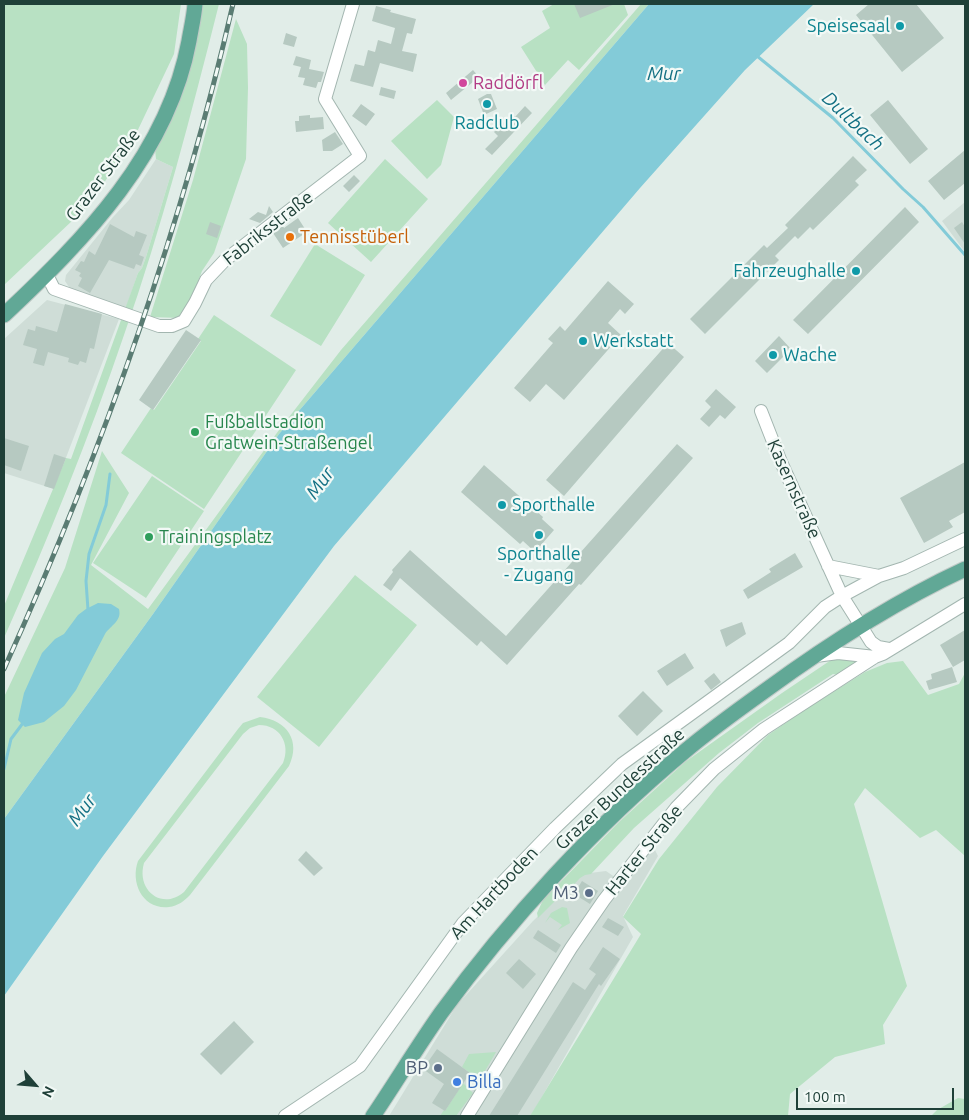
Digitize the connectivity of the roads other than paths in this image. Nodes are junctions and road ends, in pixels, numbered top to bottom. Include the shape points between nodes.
1 (194, 4) edge
2 (353, 4) edge
3 (46, 273) junction
4 (4, 315) edge
5 (761, 412) dead end
6 (965, 539) edge
7 (828, 566) junction
8 (965, 568) edge
9 (879, 576) junction
10 (842, 596) junction
11 (965, 604) edge
12 (859, 625) junction
13 (889, 649) junction
14 (813, 657) junction
15 (867, 658) junction
16 (285, 1116) edge
17 (374, 1116) edge
18 (467, 1116) edge

1 - 3 main road, Grazer Straße via 185,62 174,97 156,136 106,209
2 - 3 street, Fabriksstraße via 326,99 360,156 225,260 206,280 184,321 172,326 159,326 110,310 54,289
3 - 4 main road, Grazer Straße
5 - 7 street, Kasernstraße
6 - 9 street via 904,568
7 - 9 street
7 - 10 street, Kasernstraße
8 - 12 main road, Grazer Bundesstraße
9 - 10 street
10 - 12 street, Kasernstraße
10 - 16 street, Am Hartboden via 825,607 789,642 622,764 462,923 360,1066
11 - 13 street, Harter Straße
12 - 13 street via 871,642
12 - 14 main road, Grazer Bundesstraße
12 - 15 street via 853,639 854,646
13 - 15 street, Harter Straße
14 - 15 street via 838,653
14 - 17 main road, Grazer Bundesstraße via 683,752 574,856 456,994
15 - 18 street, Harter Straße via 764,729 714,769 676,808 575,942

